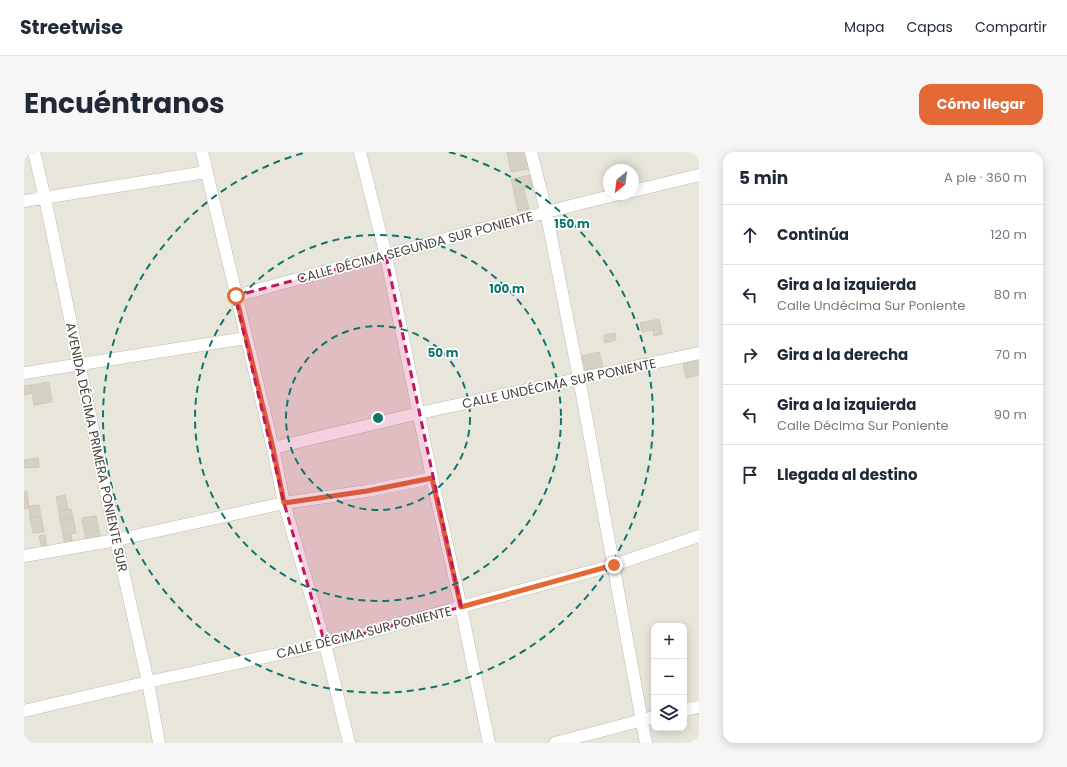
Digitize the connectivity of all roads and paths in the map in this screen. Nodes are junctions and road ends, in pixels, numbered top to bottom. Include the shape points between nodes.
1 (34, 152) edge
2 (202, 152) edge
3 (360, 152) edge
4 (531, 152) edge
5 (206, 172) junction
6 (699, 175) edge
7 (639, 190) edge
8 (45, 198) junction
9 (603, 198) edge
10 (24, 201) edge
11 (546, 211) junction
12 (386, 256) junction
13 (236, 296) junction
14 (246, 338) junction
15 (699, 353) edge
16 (80, 364) junction
17 (24, 373) edge
18 (579, 378) junction
19 (419, 413) junction
20 (273, 448) junction
21 (432, 478) junction
22 (284, 503) junction
23 (699, 536) edge
24 (116, 540) junction
25 (24, 556) edge
26 (614, 565) junction
27 (461, 607) junction
28 (325, 644) junction
29 (148, 682) junction
30 (699, 707) edge
31 (687, 709) edge
32 (24, 711) edge
33 (651, 719) edge
34 (641, 721) junction
35 (159, 743) edge
36 (349, 743) edge
37 (489, 743) edge
38 (554, 743) edge
39 (646, 743) edge

1 - 8 street, AVENIDA DÉCIMA PRIMERA PONIENTE SUR
2 - 5 street
3 - 12 street
4 - 11 street
5 - 8 street
5 - 13 street
6 - 7 street
8 - 10 street
8 - 16 street, AVENIDA DÉCIMA PRIMERA PONIENTE SUR
9 - 11 street, CALLE DÉCIMA SEGUNDA SUR PONIENTE
11 - 12 street, CALLE DÉCIMA SEGUNDA SUR PONIENTE
11 - 18 street
12 - 13 street, CALLE DÉCIMA SEGUNDA SUR PONIENTE
12 - 19 street
13 - 14 street
14 - 16 street
14 - 20 street
15 - 18 street, CALLE UNDÉCIMA SUR PONIENTE
16 - 17 street
16 - 24 street, AVENIDA DÉCIMA PRIMERA PONIENTE SUR
18 - 19 street, CALLE UNDÉCIMA SUR PONIENTE
18 - 26 street
19 - 20 street, CALLE UNDÉCIMA SUR PONIENTE
19 - 21 street
20 - 22 street
21 - 22 street
21 - 27 street
22 - 24 street
22 - 28 street
23 - 26 street, CALLE DÉCIMA SUR PONIENTE
24 - 25 street
24 - 29 street, AVENIDA DÉCIMA PRIMERA PONIENTE SUR
26 - 27 street, CALLE DÉCIMA SUR PONIENTE
26 - 34 street
27 - 28 street, CALLE DÉCIMA SUR PONIENTE
27 - 37 street
28 - 29 street, CALLE DÉCIMA SUR PONIENTE
28 - 36 street
29 - 32 street, CALLE DÉCIMA SUR PONIENTE
29 - 35 street, AVENIDA DÉCIMA PRIMERA PONIENTE SUR
30 - 31 street
33 - 34 street
34 - 38 street
34 - 39 street

